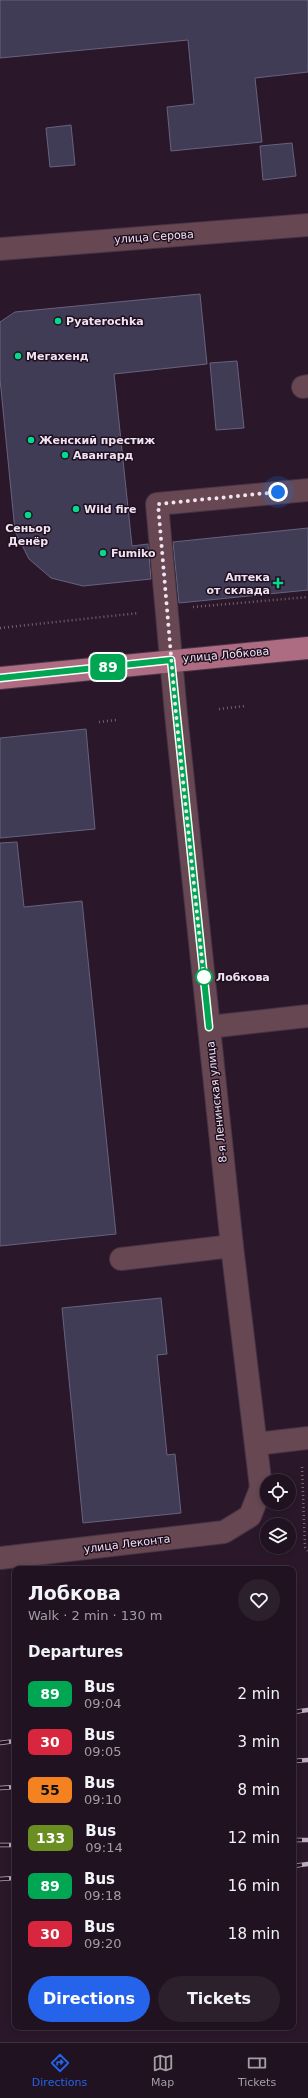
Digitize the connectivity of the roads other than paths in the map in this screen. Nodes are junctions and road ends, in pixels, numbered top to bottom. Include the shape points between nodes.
1 (308, 225) edge
2 (0, 249) edge
3 (308, 490) edge
4 (308, 648) edge
5 (171, 660) junction
6 (0, 678) edge
7 (308, 1016) edge
8 (209, 1027) junction
9 (232, 1246) junction
10 (121, 1259) dead end
11 (304, 1439) edge
12 (256, 1444) junction
13 (250, 1516) joint
14 (0, 1558) edge

1 - 2 street, улица Серова
3 - 5 street, 8-я Ленинская улица via 158,504
4 - 5 main road, улица Лобкова
5 - 6 main road, улица Лобкова
5 - 8 street, 8-я Ленинская улица
7 - 8 street
8 - 9 street, 8-я Ленинская улица
9 - 10 street
9 - 12 street, 8-я Ленинская улица
11 - 12 street
12 - 13 street, 8-я Ленинская улица via 261,1488
13 - 14 street, улица Леконта via 224,1532

